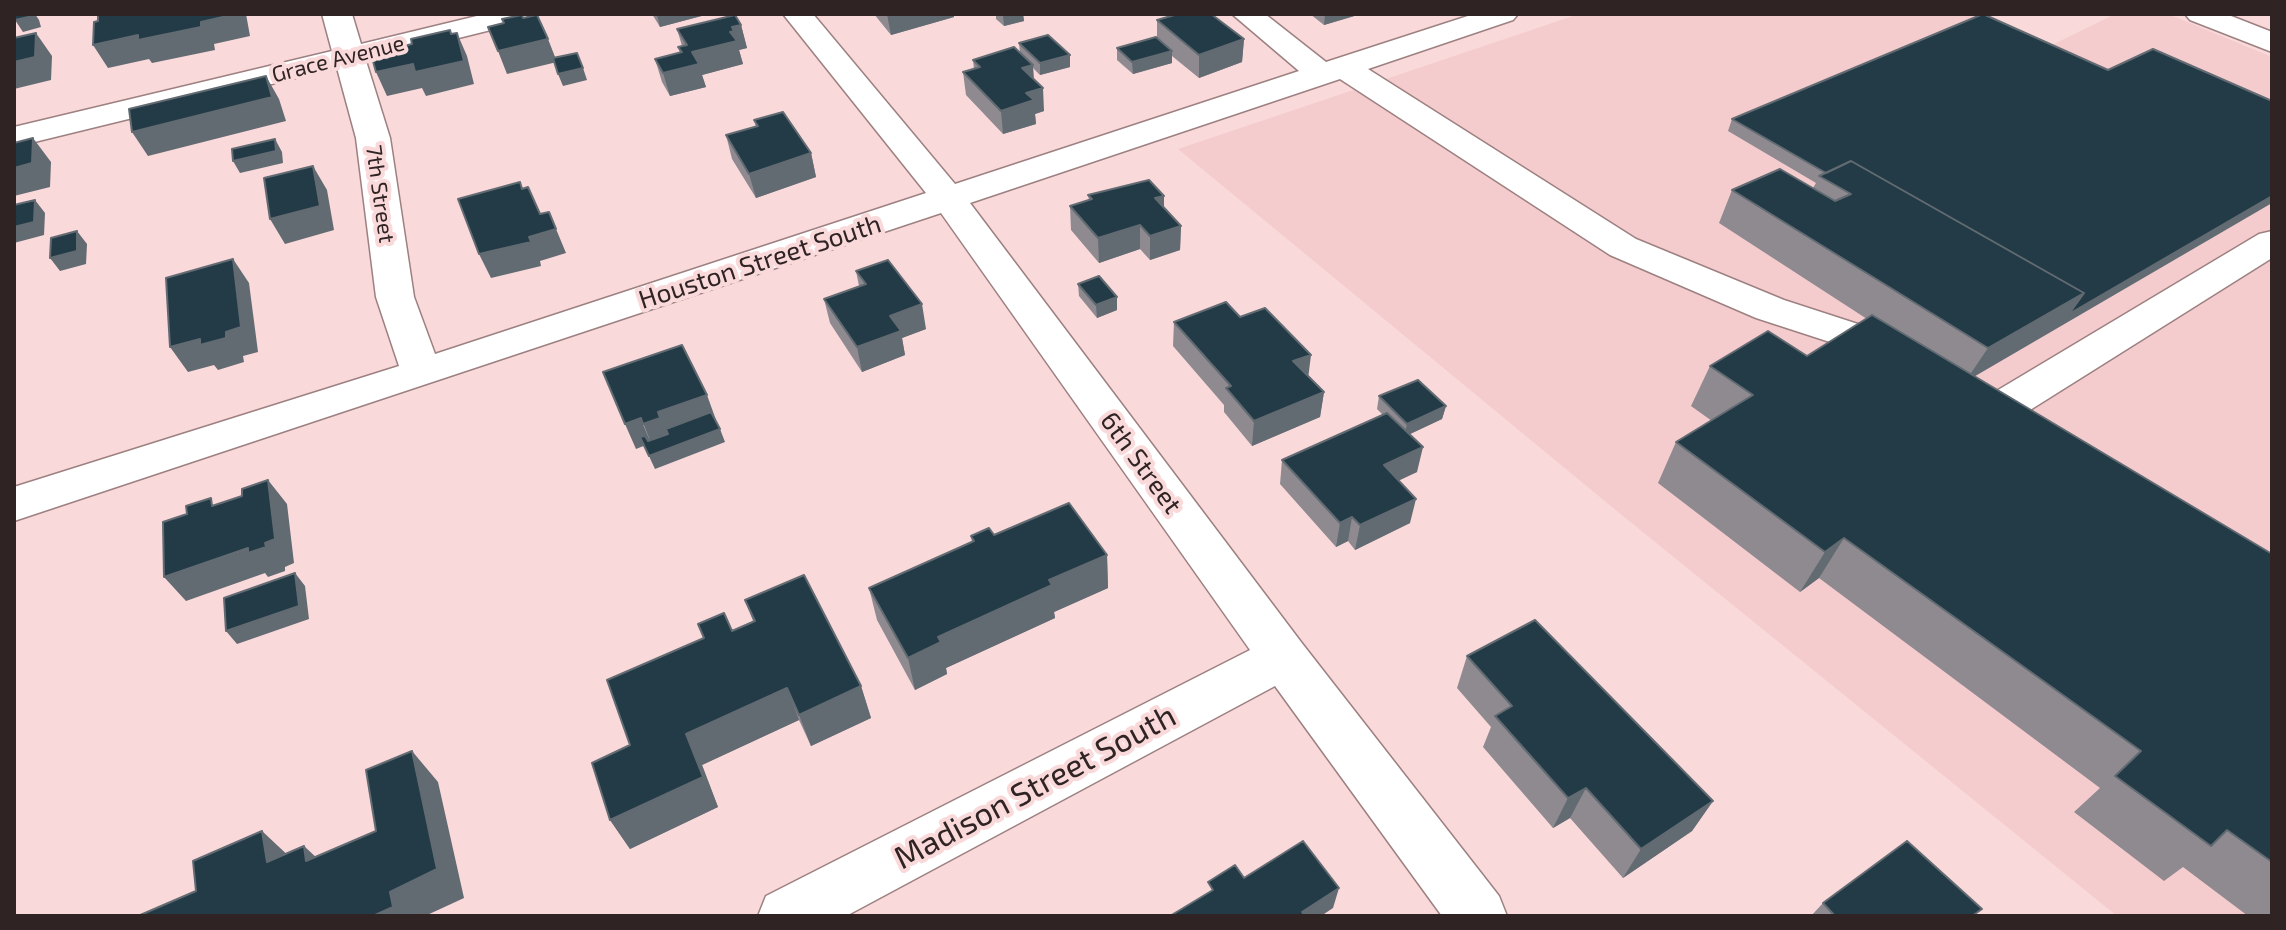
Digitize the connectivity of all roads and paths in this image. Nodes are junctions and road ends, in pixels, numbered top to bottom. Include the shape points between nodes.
1 (337, 14) edge
2 (521, 14) edge
3 (798, 14) edge
4 (1247, 14) edge
5 (1503, 14) edge
6 (2200, 14) edge
7 (2272, 43) edge
8 (349, 56) junction
9 (1334, 72) junction
10 (14, 137) edge
11 (949, 199) junction
12 (2272, 242) edge
13 (422, 373) junction
14 (1960, 399) junction
15 (2028, 440) edge
16 (14, 504) edge
17 (1283, 657) junction
18 (787, 916) edge
19 (1478, 916) edge

1 - 8 street, 7th Street
2 - 8 street, Grace Avenue
3 - 11 street, 6th Street
4 - 9 street
5 - 9 street, Houston Street South
6 - 7 street
8 - 10 street, Grace Avenue
8 - 13 street, 7th Street via 373,138 395,297
9 - 11 street, Houston Street South
9 - 14 street via 1623,247 1770,309 1850,335
11 - 13 street, Houston Street South
11 - 17 street, 6th Street
12 - 14 street
13 - 16 street, Houston Street South
14 - 15 street
17 - 18 street, Madison Street South
17 - 19 street, 6th Street

